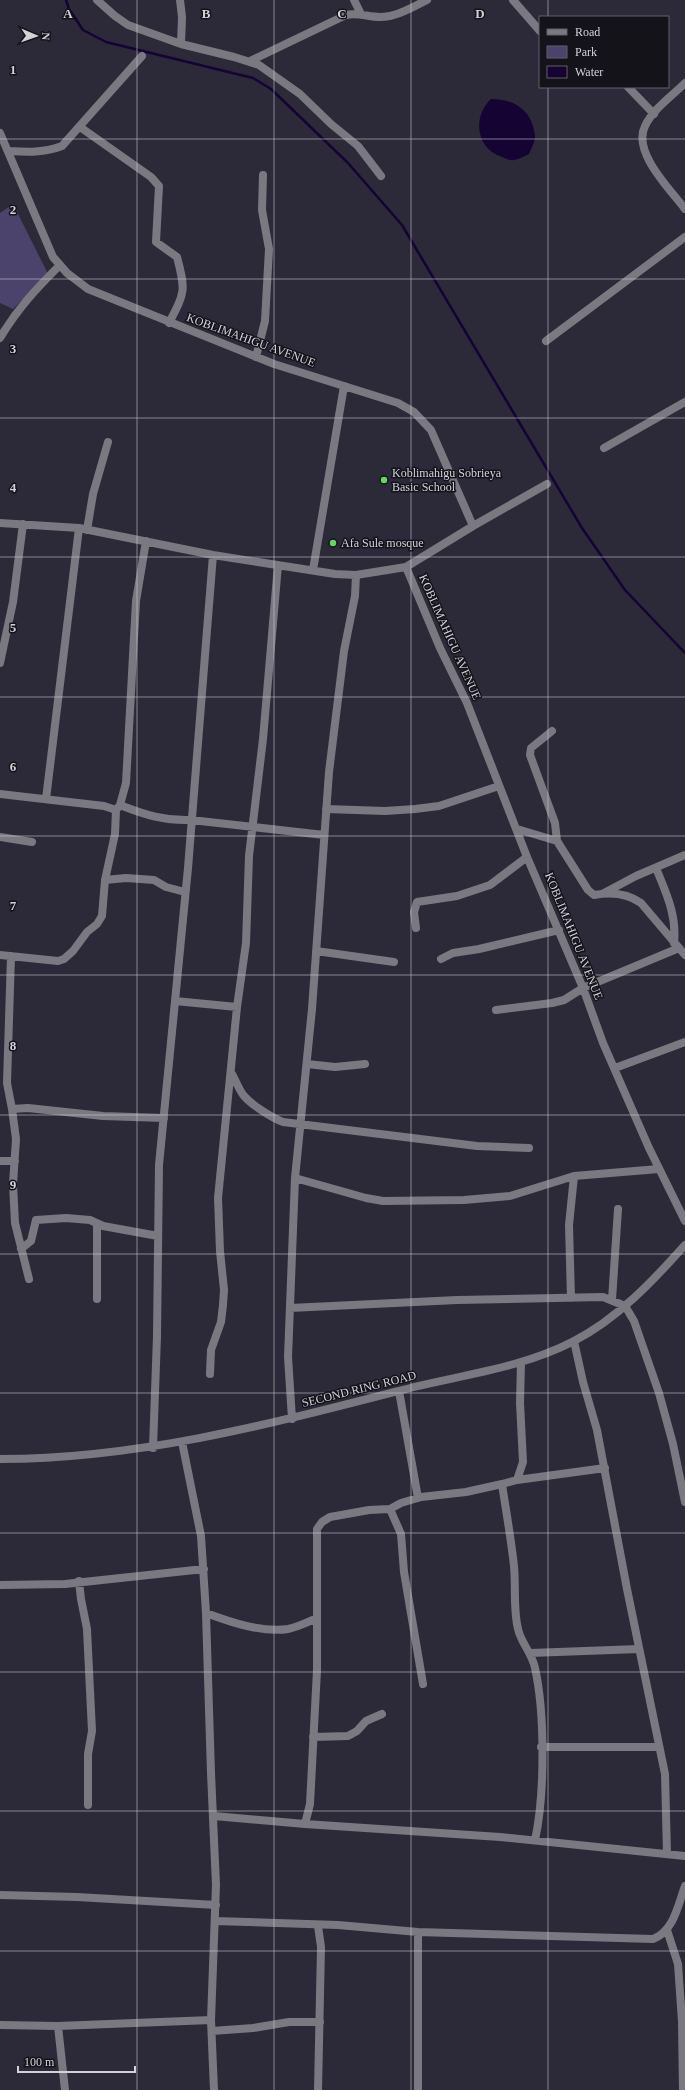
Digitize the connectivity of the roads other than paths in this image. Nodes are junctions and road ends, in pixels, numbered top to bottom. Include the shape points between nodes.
1 (97, 0) edge
2 (180, 0) edge
3 (354, 0) edge
4 (427, 0) edge
5 (525, 0) edge
6 (515, 3) edge
7 (361, 14) junction
8 (539, 30) edge
9 (181, 44) junction
10 (142, 56) dead end
11 (250, 61) junction
12 (685, 83) edge
13 (629, 88) edge
14 (654, 114) junction
15 (80, 127) junction
16 (0, 133) edge
17 (8, 151) junction
18 (263, 175) dead end
19 (381, 176) dead end
20 (685, 209) edge
21 (685, 237) edge
22 (60, 265) junction
23 (169, 323) junction
24 (0, 338) edge
25 (546, 341) dead end
26 (256, 357) junction
27 (344, 386) junction
28 (685, 402) edge
29 (108, 442) dead end
30 (604, 448) dead end
31 (548, 484) dead end
32 (0, 523) edge
33 (22, 524) junction
34 (473, 526) junction
35 (83, 529) junction
36 (146, 541) junction
37 (213, 555) junction
38 (278, 565) junction
39 (406, 567) junction
40 (313, 570) junction
41 (356, 575) junction
42 (0, 663) edge
43 (552, 731) dead end
44 (499, 786) junction
45 (0, 794) edge
46 (46, 799) junction
47 (118, 808) junction
48 (326, 809) junction
49 (191, 820) junction
50 (252, 826) junction
51 (517, 829) junction
52 (324, 835) junction
53 (0, 837) edge
54 (557, 841) junction
55 (32, 842) dead end
56 (685, 855) edge
57 (527, 857) junction
58 (656, 868) junction
59 (105, 880) junction
60 (185, 892) junction
61 (603, 894) junction
62 (416, 928) dead end
63 (559, 930) junction
64 (676, 945) junction
65 (316, 951) junction
66 (0, 954) edge
67 (685, 955) edge
68 (10, 956) junction
69 (441, 960) dead end
70 (394, 962) dead end
71 (583, 988) junction
72 (175, 1001) junction
73 (237, 1007) junction
74 (496, 1010) dead end
75 (685, 1042) edge
76 (307, 1064) junction
77 (366, 1064) dead end
78 (615, 1068) junction
79 (232, 1073) junction
80 (12, 1109) junction
81 (164, 1118) junction
82 (300, 1126) junction
83 (530, 1148) dead end
84 (0, 1161) edge
85 (15, 1161) junction
86 (659, 1169) junction
87 (574, 1176) junction
88 (295, 1178) junction
89 (618, 1209) dead end
90 (685, 1221) edge
91 (97, 1224) junction
92 (158, 1236) junction
93 (685, 1245) edge
94 (21, 1249) junction
95 (29, 1279) dead end
96 (571, 1298) junction
97 (97, 1299) dead end
98 (612, 1300) junction
99 (625, 1306) junction
100 (290, 1308) junction
101 (574, 1341) junction
102 (521, 1362) junction
103 (210, 1374) dead end
104 (399, 1391) junction
105 (292, 1419) junction
106 (182, 1442) junction
107 (153, 1448) junction
108 (0, 1458) edge
109 (605, 1468) junction
110 (517, 1480) junction
111 (502, 1484) junction
112 (418, 1498) junction
113 (685, 1502) edge
114 (390, 1509) junction
115 (204, 1569) junction
116 (79, 1581) junction
117 (0, 1585) edge
118 (206, 1612) junction
119 (317, 1618) junction
120 (639, 1649) junction
121 (530, 1653) junction
122 (423, 1684) dead end
123 (382, 1714) dead end
124 (313, 1737) junction
125 (541, 1747) junction
126 (659, 1747) junction
127 (88, 1805) dead end
128 (214, 1816) junction
129 (305, 1824) junction
130 (535, 1840) junction
131 (667, 1854) junction
132 (685, 1856) edge
133 (685, 1886) edge
134 (0, 1895) edge
135 (216, 1905) junction
136 (215, 1921) junction
137 (318, 1926) junction
138 (667, 1930) junction
139 (418, 1932) junction
140 (681, 1966) edge
141 (211, 2020) junction
142 (320, 2022) junction
143 (0, 2024) edge
144 (58, 2026) junction
145 (212, 2031) junction
146 (65, 2090) edge
147 (214, 2090) edge
148 (318, 2090) edge
149 (418, 2090) edge
150 (682, 2090) edge

1 - 9 street via 128,25
2 - 9 street
3 - 7 street
4 - 7 street via 382,18
5 - 6 street
6 - 8 street
7 - 11 street via 346,15
9 - 11 street
10 - 15 street
11 - 19 street via 300,94 358,146
12 - 14 street
13 - 14 street
14 - 20 street via 645,126 642,145 660,178
15 - 17 street via 62,146 51,150
15 - 23 street via 151,177 159,186 156,242 177,257 184,286 183,295
16 - 17 street, KOBLIMAHIGU AVENUE
17 - 22 street, KOBLIMAHIGU AVENUE via 49,247
18 - 26 street via 262,210 270,249 265,321
21 - 25 street
22 - 23 street, KOBLIMAHIGU AVENUE via 88,289
22 - 24 street via 17,310
23 - 26 street, KOBLIMAHIGU AVENUE
26 - 27 street, KOBLIMAHIGU AVENUE
27 - 34 street, KOBLIMAHIGU AVENUE via 406,406 425,422 431,430
27 - 40 street
28 - 30 street
29 - 35 street
31 - 34 street
32 - 33 street
33 - 35 street
33 - 42 street via 13,602
34 - 39 street, KOBLIMAHIGU AVENUE
35 - 36 street
35 - 46 street
36 - 37 street
36 - 47 street via 136,601 126,783
37 - 38 street
37 - 49 street
38 - 40 street
38 - 50 street via 263,739
39 - 41 street
39 - 44 street, KOBLIMAHIGU AVENUE via 440,648 467,703
40 - 41 street
41 - 48 street via 355,596 344,651
43 - 54 street via 531,748 530,755 555,823
44 - 48 street via 438,806 385,811
44 - 51 street, KOBLIMAHIGU AVENUE
45 - 46 street
46 - 47 street
47 - 49 street via 151,817
47 - 59 street
48 - 52 street
49 - 50 street
49 - 60 street
50 - 52 street
50 - 73 street via 246,943
51 - 54 street
51 - 57 street, KOBLIMAHIGU AVENUE
52 - 65 street
53 - 55 street
54 - 61 street via 588,890 594,895
56 - 58 street
57 - 62 street via 490,885 457,896 417,902 414,912
57 - 63 street, KOBLIMAHIGU AVENUE
58 - 61 street
58 - 64 street via 673,913
59 - 60 street via 154,880 166,887
59 - 68 street via 102,916 64,959 52,962
60 - 72 street
61 - 64 street via 623,894 634,898
63 - 69 street via 453,953
63 - 71 street, KOBLIMAHIGU AVENUE
64 - 67 street
64 - 71 street
65 - 70 street
65 - 76 street
66 - 68 street
68 - 80 street via 7,1083
71 - 74 street via 564,1000
71 - 78 street, KOBLIMAHIGU AVENUE
72 - 73 street
72 - 81 street
73 - 79 street
75 - 78 street
76 - 77 street via 335,1067
76 - 82 street
78 - 86 street, KOBLIMAHIGU AVENUE
79 - 82 street via 243,1095 270,1117
79 - 103 street via 218,1198 224,1290 220,1322 211,1350
80 - 81 street
80 - 85 street via 16,1139
81 - 92 street via 159,1165
82 - 83 street via 336,1128 477,1146
82 - 88 street
84 - 85 street
85 - 94 street via 15,1223
86 - 87 street
86 - 90 street, KOBLIMAHIGU AVENUE
87 - 88 street via 510,1196 383,1201
87 - 96 street via 569,1225
88 - 100 street
89 - 98 street
91 - 92 street
91 - 94 street via 90,1220 66,1218 36,1220 31,1241
91 - 97 street
92 - 107 street via 158,1336
93 - 99 street, SECOND RING ROAD
94 - 95 street
96 - 98 street via 603,1297
96 - 100 street via 457,1300
98 - 99 street
99 - 101 street, SECOND RING ROAD
99 - 113 street via 634,1321 659,1393
100 - 105 street via 288,1357
101 - 102 street, SECOND RING ROAD
101 - 109 street
102 - 104 street, SECOND RING ROAD
102 - 110 street via 523,1462
104 - 105 street, SECOND RING ROAD
104 - 112 street
105 - 106 street, SECOND RING ROAD
106 - 107 street, SECOND RING ROAD
106 - 115 street via 201,1536
107 - 108 street, SECOND RING ROAD via 77,1457
109 - 110 street
109 - 120 street
110 - 111 street
111 - 112 street
111 - 121 street via 514,1566 517,1628 523,1644
112 - 114 street
114 - 119 street via 330,1517 317,1529
114 - 122 street via 401,1534 404,1572
115 - 116 street
115 - 118 street
116 - 117 street via 35,1586
116 - 127 street via 87,1629 92,1731 88,1754
118 - 119 street via 275,1630 289,1629
118 - 128 street
119 - 124 street
120 - 121 street
120 - 126 street
121 - 125 street via 539,1694
123 - 124 street via 366,1721 348,1736
124 - 129 street via 310,1804
125 - 126 street
125 - 130 street via 540,1817
126 - 131 street via 665,1774
128 - 129 street
128 - 135 street
129 - 130 street
130 - 131 street
131 - 132 street
133 - 138 street
134 - 135 street
135 - 136 street
136 - 137 street
136 - 141 street
137 - 139 street via 338,1925
137 - 142 street via 321,1947
138 - 139 street via 653,1939
138 - 140 street
139 - 149 street
140 - 150 street
141 - 144 street
141 - 145 street
142 - 145 street via 289,2022
142 - 148 street
143 - 144 street
144 - 146 street
145 - 147 street

